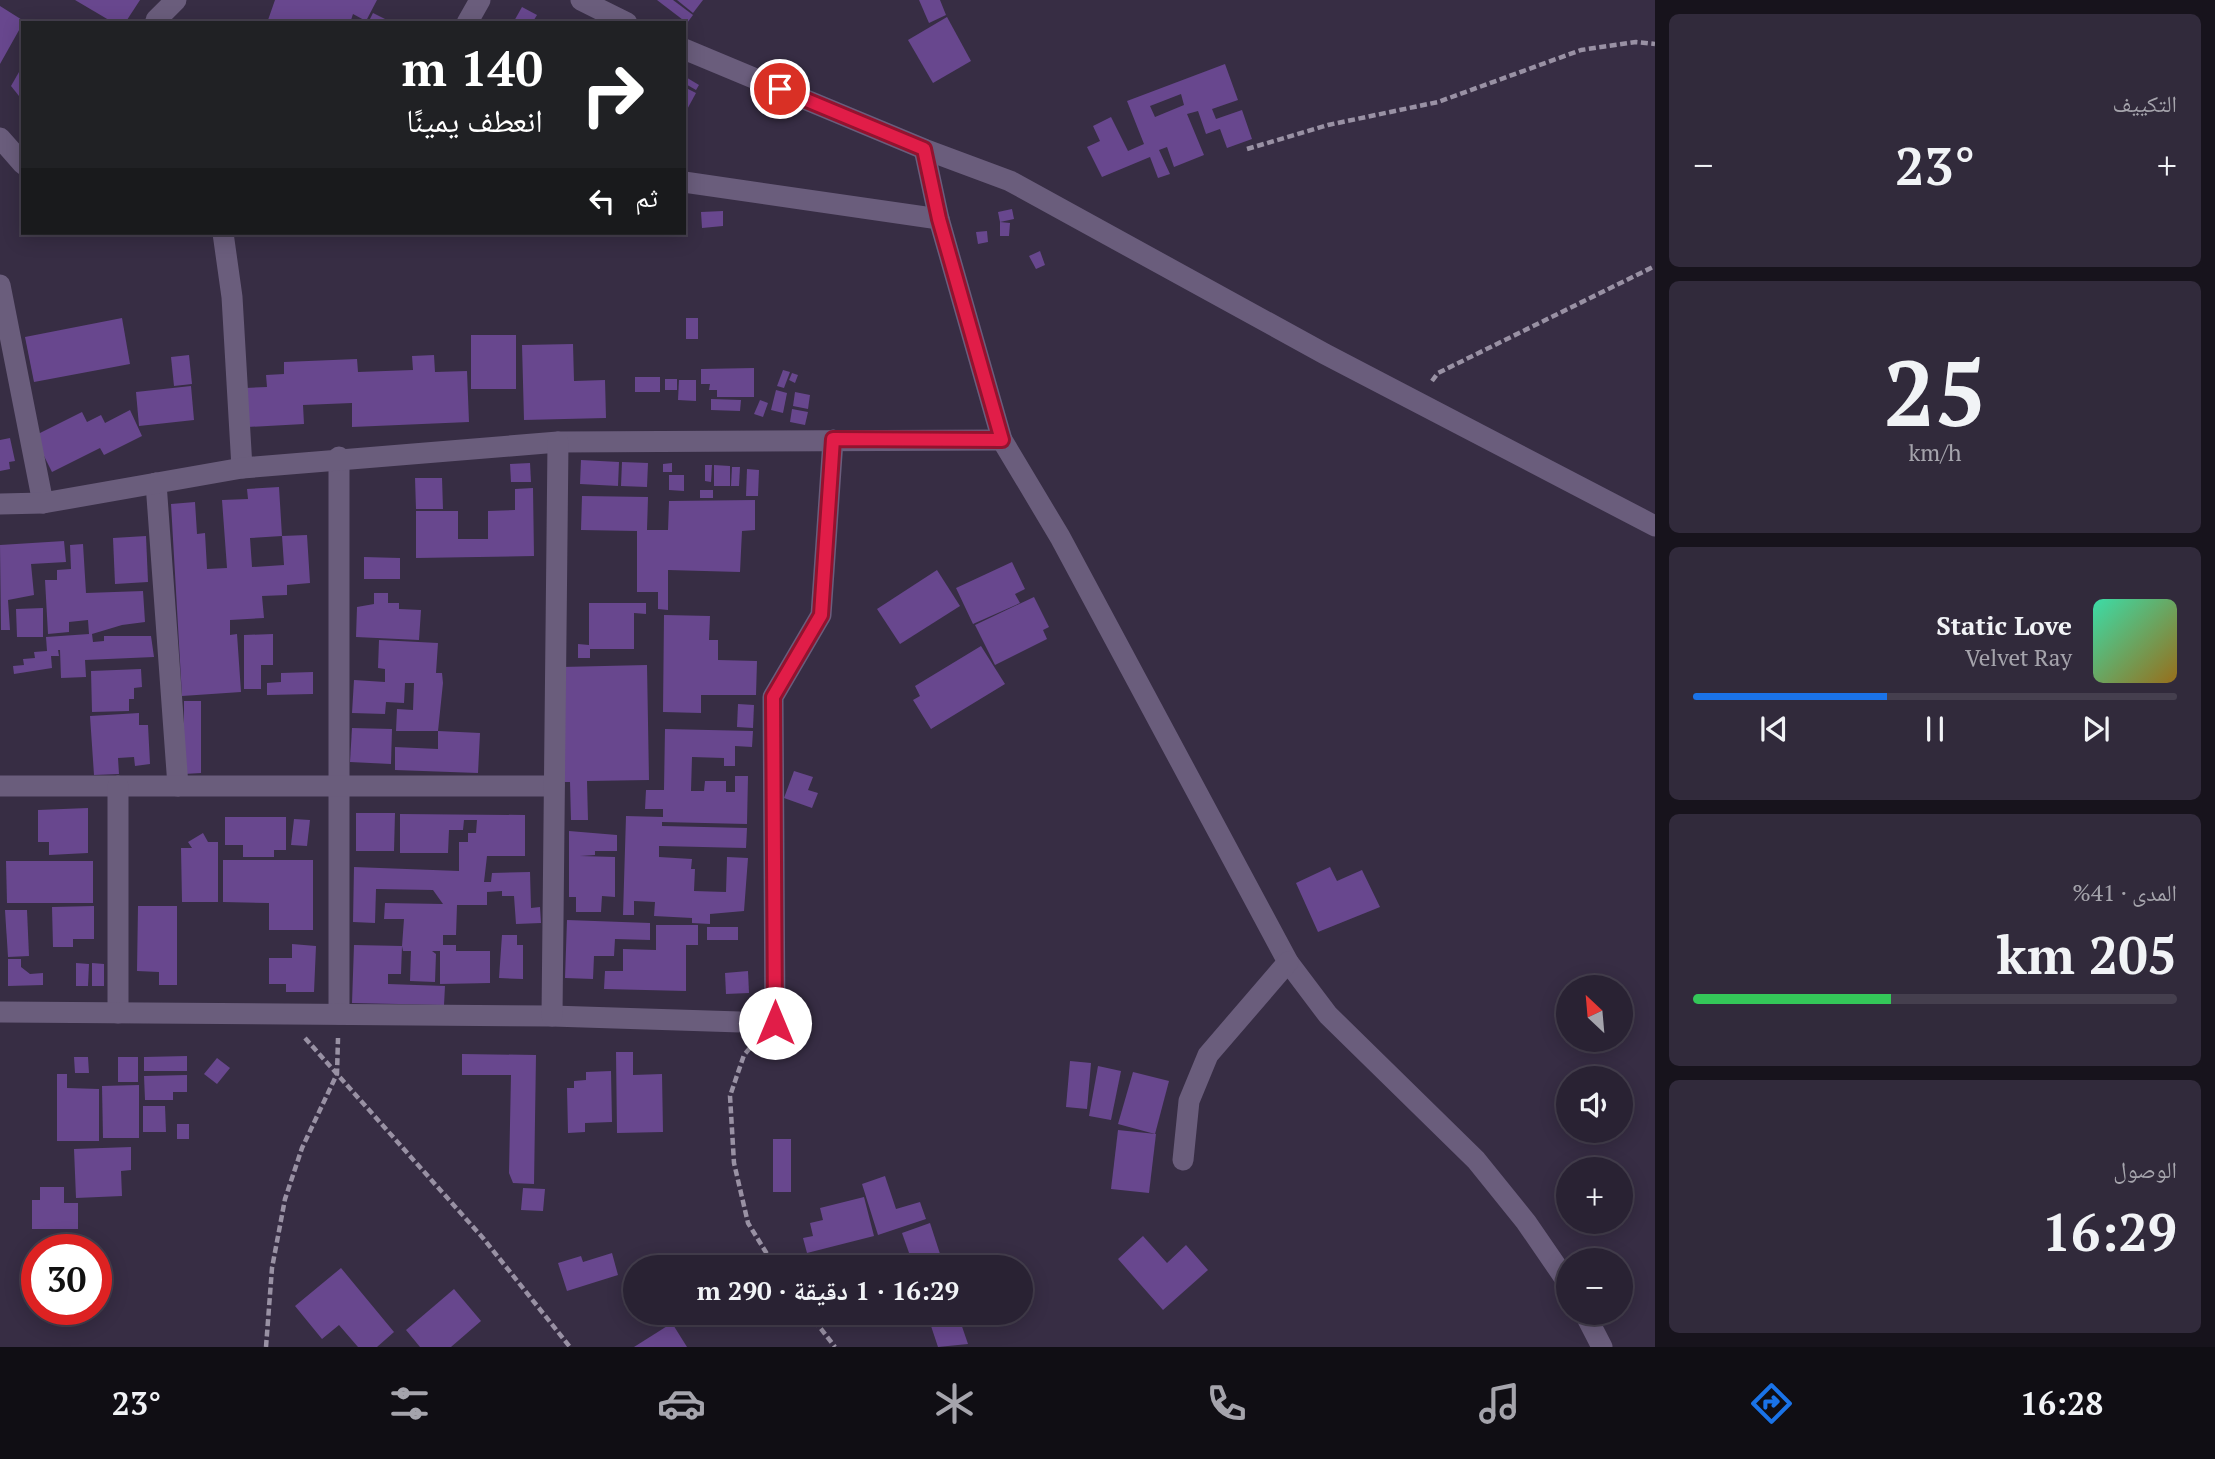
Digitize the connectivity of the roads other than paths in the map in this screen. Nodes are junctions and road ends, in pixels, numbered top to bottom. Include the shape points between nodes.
1 (176, 0) edge
2 (480, 0) edge
3 (580, 0) edge
4 (157, 21) edge
5 (468, 21) edge
6 (623, 21) edge
7 (686, 50) edge
8 (0, 138) edge
9 (924, 149) junction
10 (21, 162) edge
11 (686, 182) edge
12 (939, 219) junction
13 (223, 235) edge
14 (0, 285) edge
15 (1, 311) edge
16 (833, 439) junction
17 (1002, 440) junction
18 (558, 442) junction
19 (339, 457) junction
20 (242, 468) junction
21 (156, 483) junction
22 (43, 503) junction
23 (0, 504) edge
24 (1655, 526) edge
25 (0, 786) edge
26 (118, 786) junction
27 (178, 786) junction
28 (339, 786) junction
29 (554, 786) junction
30 (1289, 962) junction
31 (0, 1012) edge
32 (118, 1013) junction
33 (339, 1014) junction
34 (552, 1016) junction
35 (1183, 1160) dead end
36 (1556, 1267) edge
37 (1591, 1325) edge
38 (1602, 1347) edge

1 - 4 street
2 - 5 street
3 - 6 street
7 - 9 street
8 - 10 street
9 - 12 street
9 - 24 street via 1010,181
11 - 12 street
12 - 17 street
13 - 20 street via 232,297
14 - 15 street
15 - 22 street
16 - 17 street
16 - 18 street
16 - 34 street via 821,615 773,697 775,1023
17 - 30 street via 1060,537
18 - 19 street
18 - 29 street
19 - 20 street
19 - 28 street
20 - 21 street
21 - 22 street
21 - 27 street
22 - 23 street
25 - 26 street
26 - 27 street
26 - 32 street
27 - 28 street
28 - 29 street
28 - 33 street
29 - 34 street
30 - 35 street via 1208,1055 1189,1101
30 - 36 street via 1328,1015 1476,1160
31 - 32 street
32 - 33 street
33 - 34 street
37 - 38 street

